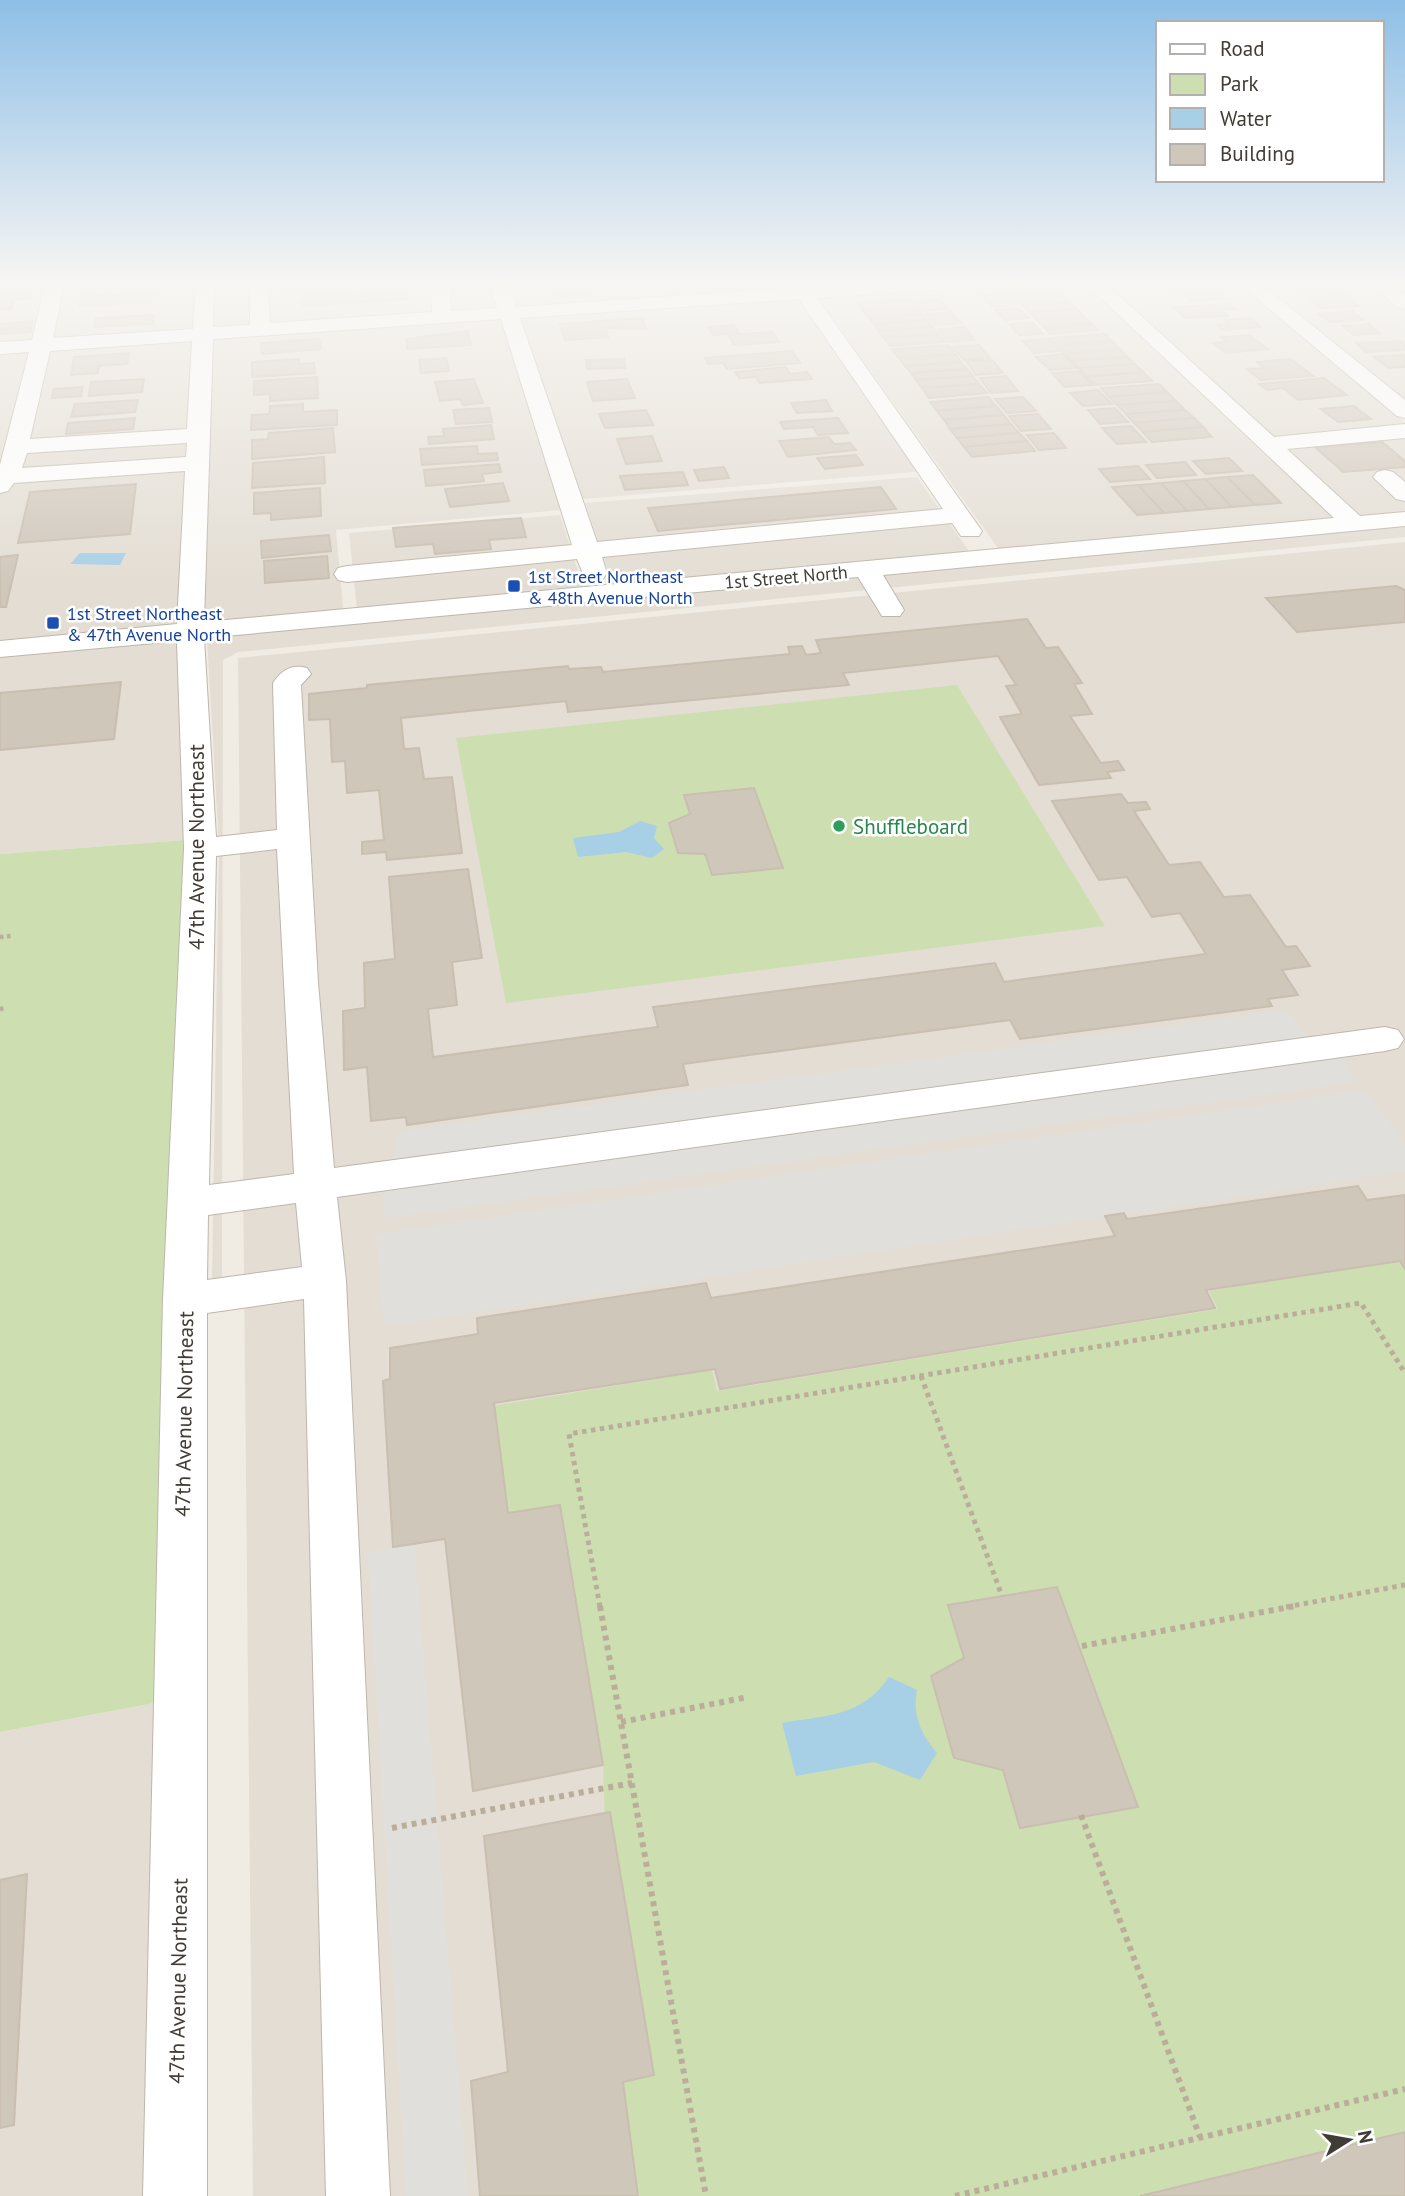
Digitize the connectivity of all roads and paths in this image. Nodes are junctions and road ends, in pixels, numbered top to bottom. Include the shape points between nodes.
1 (31, 383) edge
2 (200, 383) edge
3 (531, 383) edge
4 (867, 383) edge
5 (1202, 383) edge
6 (1371, 383) edge
7 (1405, 411) edge
8 (1405, 431) edge
9 (198, 435) junction
10 (1267, 444) junction
11 (16, 447) junction
12 (197, 463) junction
13 (1385, 477) dead end
14 (3, 481) edge
15 (1405, 494) edge
16 (959, 515) junction
17 (1405, 519) edge
18 (1355, 524) junction
19 (587, 550) junction
20 (989, 558) junction
21 (867, 570) junction
22 (347, 574) dead end
23 (601, 595) junction
24 (891, 610) dead end
25 (190, 632) junction
26 (0, 649) edge
27 (297, 674) dead end
28 (292, 838) junction
29 (200, 848) junction
30 (11, 936) dead end
31 (0, 937) edge
32 (7, 1008) dead end
33 (0, 1009) edge
34 (1385, 1039) dead end
35 (314, 1185) junction
36 (188, 1203) junction
37 (325, 1281) junction
38 (185, 1300) junction
39 (1405, 1373) edge
40 (921, 1376) junction
41 (1405, 1585) edge
42 (1002, 1595) dead end
43 (1082, 1646) dead end
44 (748, 1697) dead end
45 (621, 1722) junction
46 (632, 1783) junction
47 (1081, 1815) dead end
48 (343, 1837) junction
49 (1405, 2088) edge
50 (1200, 2137) junction
51 (176, 2196) edge
52 (358, 2196) edge
53 (706, 2196) edge
54 (955, 2196) edge

1 - 11 street
2 - 9 street, 47th Avenue Northeast
3 - 19 street
4 - 16 street
5 - 10 street
6 - 7 street
8 - 10 street
9 - 11 street
9 - 12 street, 47th Avenue Northeast
10 - 18 street
11 - 14 street
12 - 14 street
12 - 25 street, 47th Avenue Northeast
13 - 15 street
16 - 19 street
16 - 20 street
17 - 18 street, 1st Street North
18 - 20 street, 1st Street North
19 - 22 street
19 - 23 street
20 - 21 street, 1st Street North
21 - 23 street, 1st Street North
21 - 24 street
23 - 25 street, 1st Street North
25 - 26 street, 1st Street North
25 - 29 street, 47th Avenue Northeast
27 - 28 street via 287,683
28 - 29 street
28 - 35 street
29 - 36 street, 47th Avenue Northeast
30 - 31 path
32 - 33 path
34 - 35 street
35 - 36 street
35 - 37 street
36 - 38 street, 47th Avenue Northeast
37 - 38 street
37 - 48 street
38 - 51 street, 47th Avenue Northeast
39 - 40 path via 1361,1303
40 - 42 path
40 - 45 path via 569,1434
41 - 43 path
44 - 45 path
45 - 46 path
46 - 48 path
46 - 53 path
47 - 50 path
48 - 52 street
49 - 50 path
50 - 54 path

